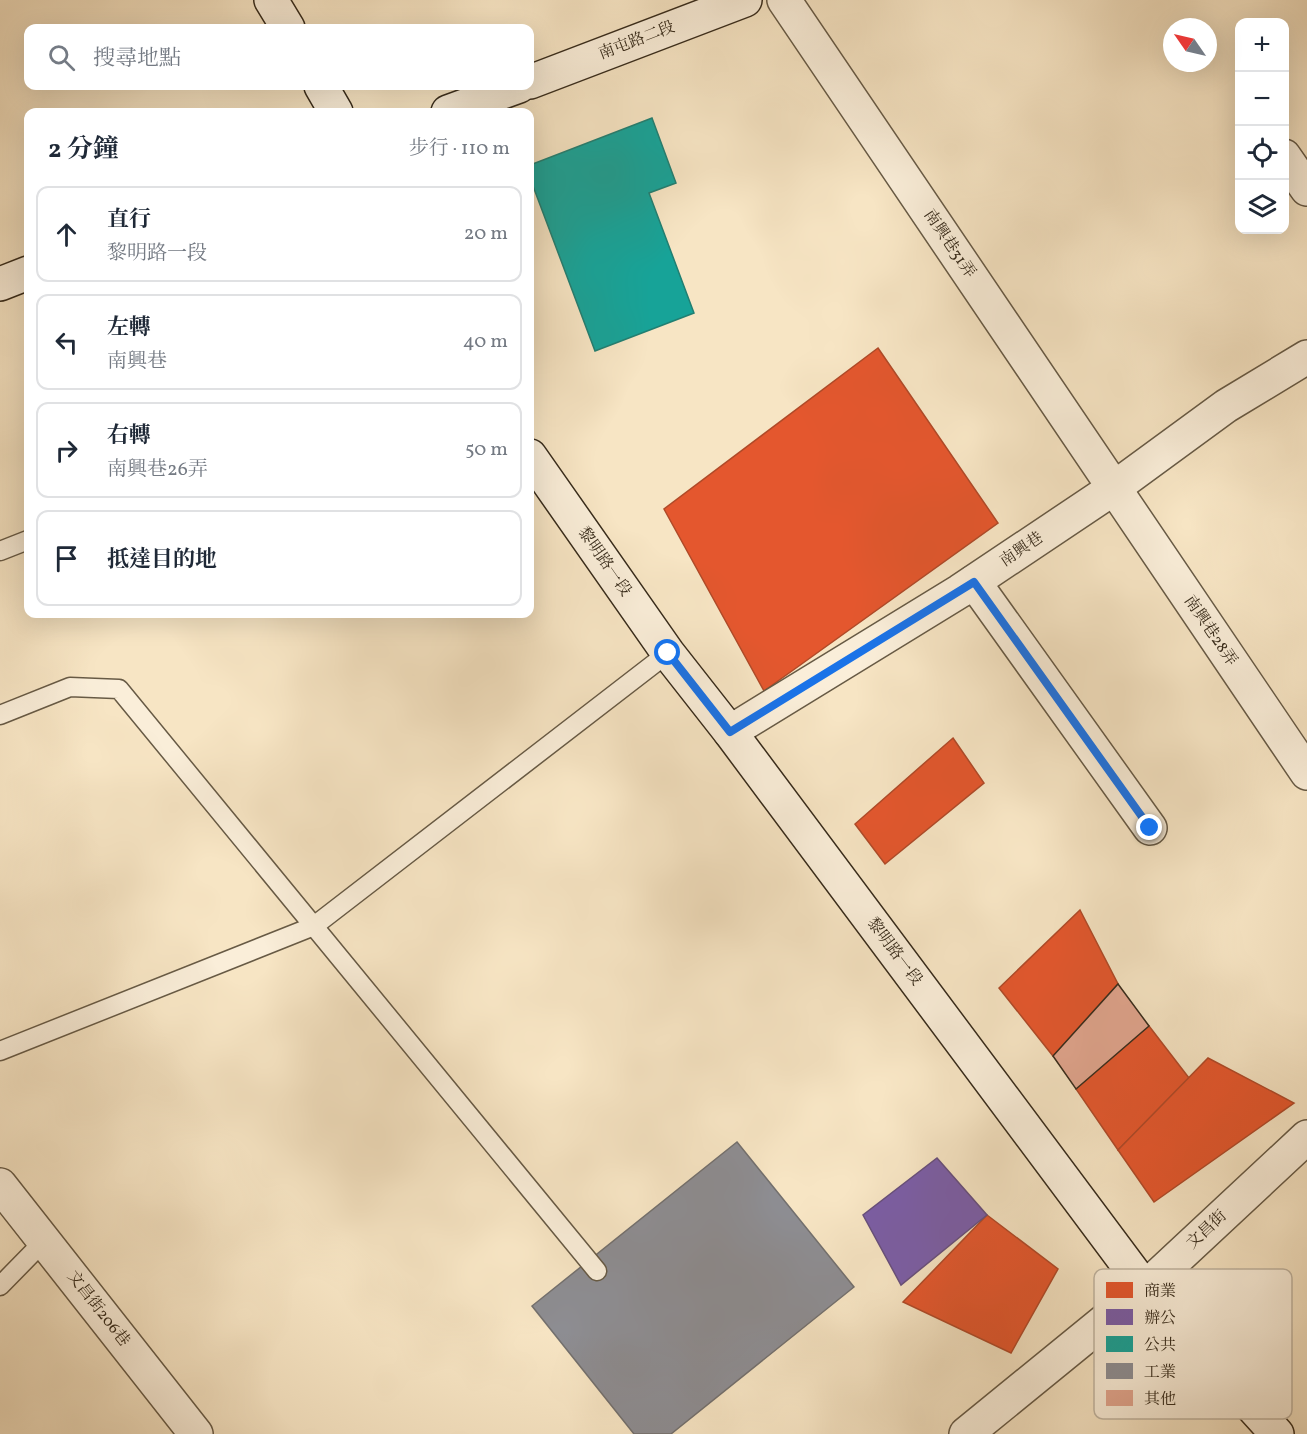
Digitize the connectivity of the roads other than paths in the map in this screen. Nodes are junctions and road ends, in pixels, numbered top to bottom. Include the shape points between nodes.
1 (271, 0) edge
2 (744, 0) edge
3 (784, 0) edge
4 (286, 24) edge
5 (534, 79) edge
6 (323, 90) edge
7 (508, 90) edge
8 (334, 108) edge
9 (459, 108) edge
10 (1289, 163) edge
11 (1307, 189) edge
12 (24, 275) edge
13 (0, 284) edge
14 (1307, 357) edge
15 (534, 462) edge
16 (1114, 488) junction
17 (24, 542) edge
18 (0, 551) edge
19 (974, 582) junction
20 (668, 653) junction
21 (0, 715) edge
22 (730, 732) junction
23 (1307, 773) edge
24 (1150, 828) dead end
25 (314, 926) junction
26 (0, 1051) edge
27 (1307, 1137) edge
28 (0, 1185) edge
29 (44, 1241) junction
30 (1131, 1269) edge
31 (1165, 1269) edge
32 (597, 1271) dead end
33 (0, 1286) edge
34 (1094, 1330) edge
35 (1263, 1419) edge
36 (196, 1434) edge
37 (966, 1434) edge
38 (1277, 1434) edge

1 - 4 street
2 - 5 street, 南屯路二段
3 - 16 street, 南興巷31弄
6 - 8 street
7 - 9 street
10 - 11 street
12 - 13 street
14 - 16 street, 南興巷 via 1226,406
15 - 20 street, 黎明路一段
16 - 19 street, 南興巷
16 - 23 street, 南興巷28弄
17 - 18 lane
19 - 22 street, 南興巷
19 - 24 street
20 - 22 street, 黎明路一段
20 - 25 lane
21 - 25 lane via 70,687 119,688
22 - 30 street, 黎明路一段
25 - 26 lane
25 - 32 lane
27 - 31 street, 文昌街
28 - 29 street, 文昌街206巷
29 - 33 lane
29 - 36 street, 文昌街206巷
34 - 37 street, 文昌街
35 - 38 street, 黎明路一段

